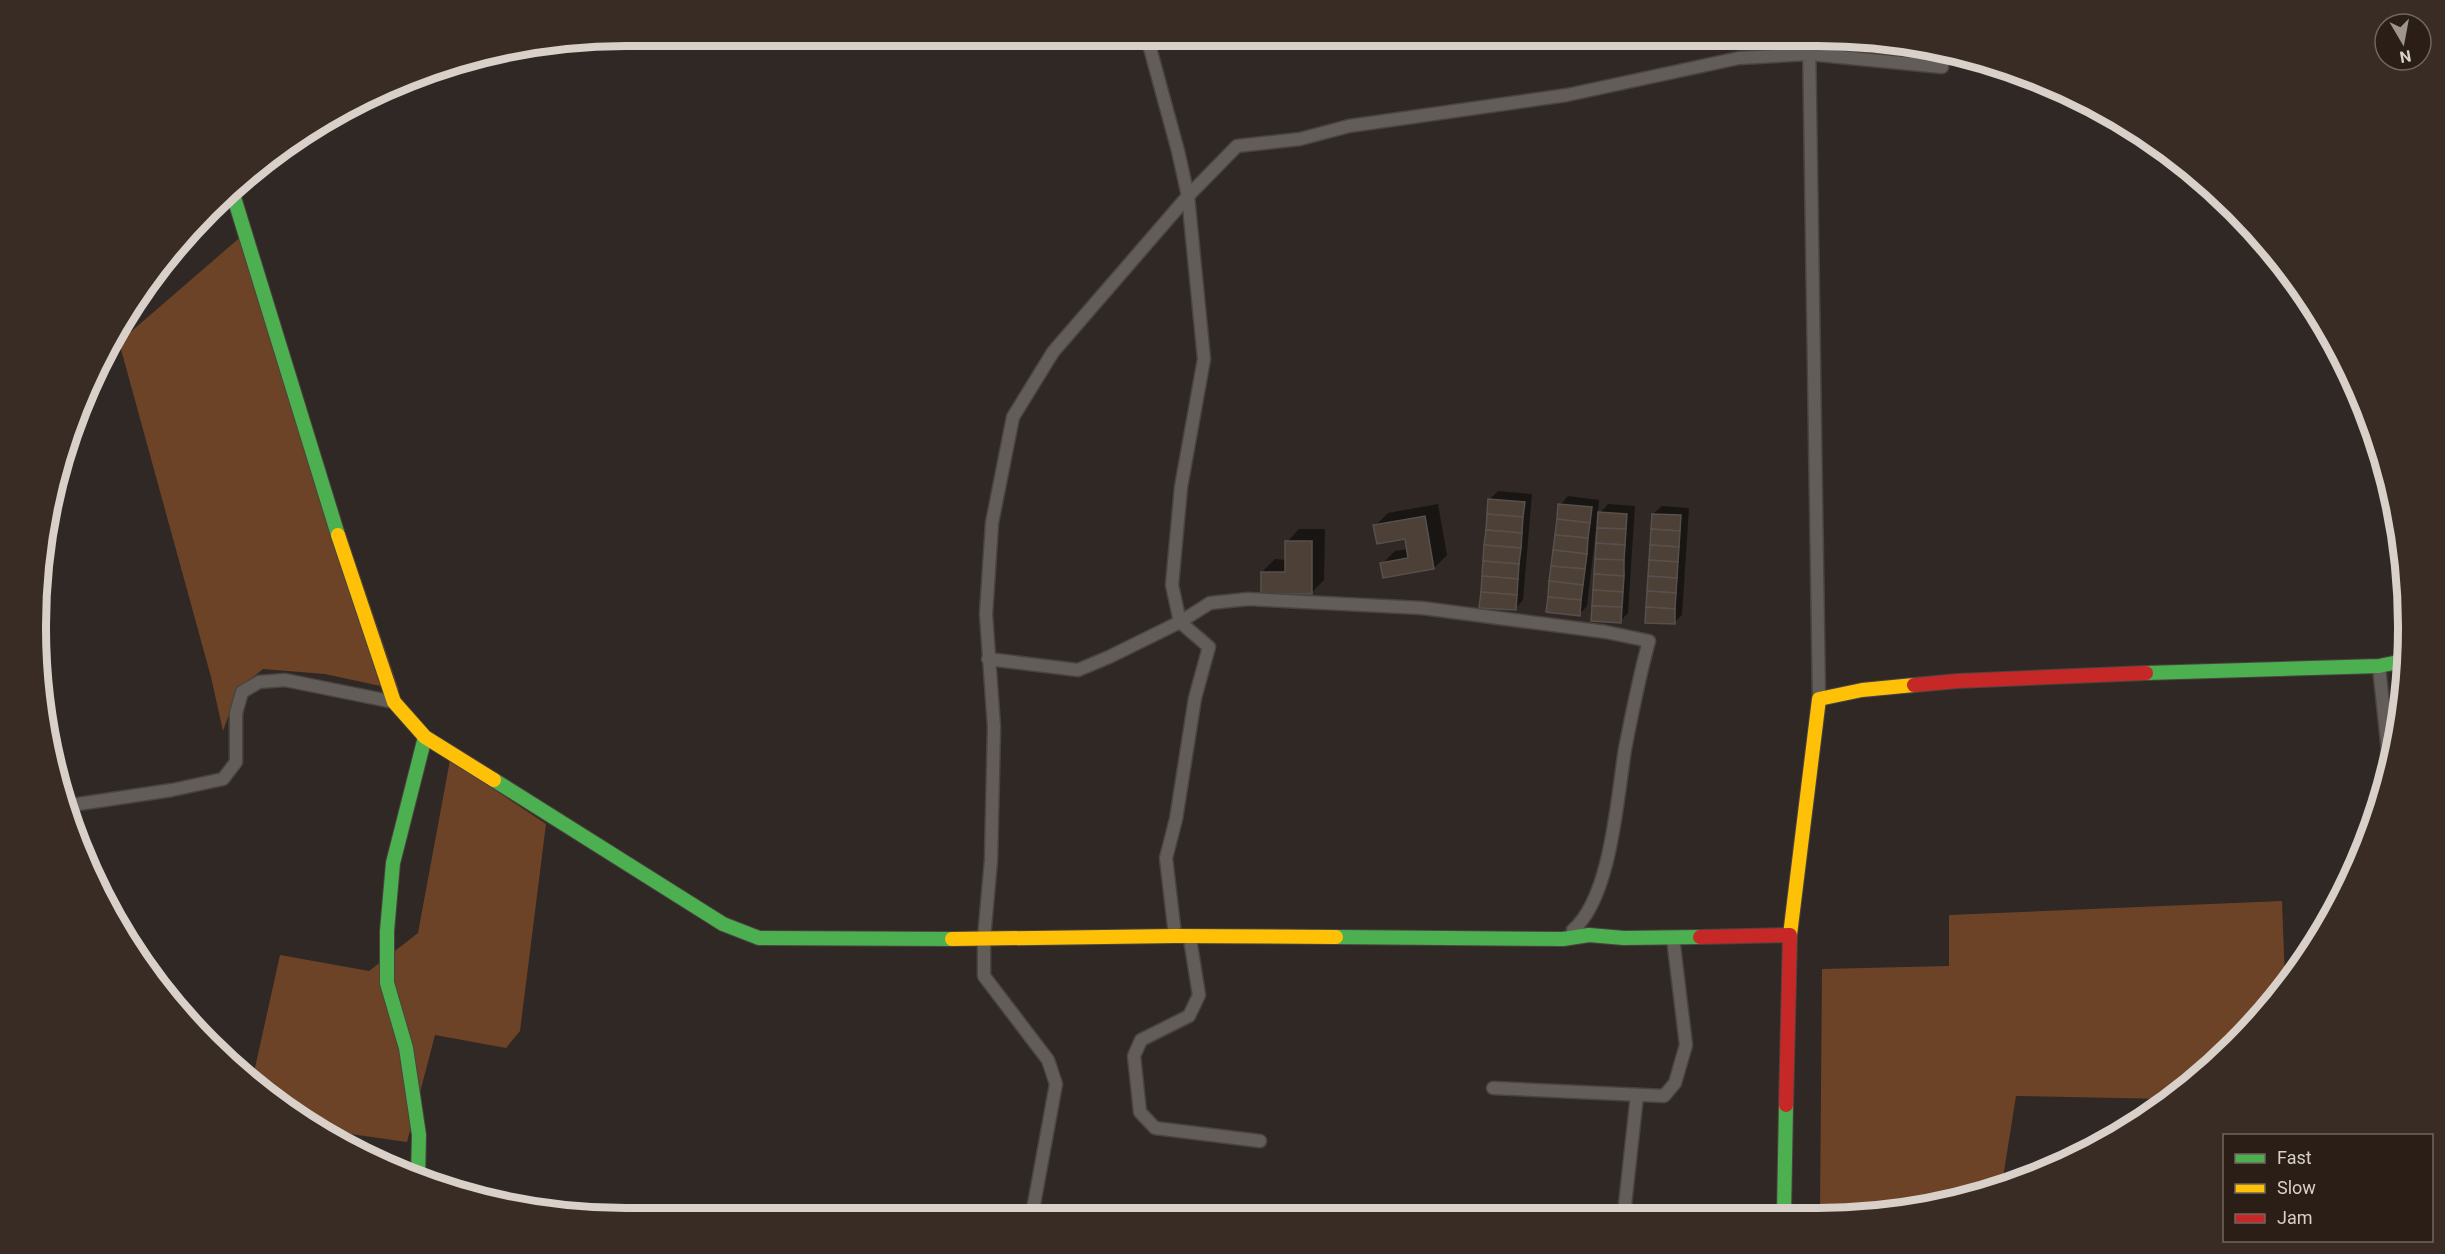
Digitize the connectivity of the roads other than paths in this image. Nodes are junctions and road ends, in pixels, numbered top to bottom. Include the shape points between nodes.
1 (1149, 46) edge
2 (1809, 46) edge
3 (1809, 54) junction
4 (1942, 67) dead end
5 (1188, 196) junction
6 (235, 200) edge
7 (1180, 622) junction
8 (988, 659) junction
9 (2397, 662) edge
10 (2379, 666) junction
11 (1819, 699) junction
12 (393, 702) junction
13 (424, 737) junction
14 (2387, 741) edge
15 (74, 805) edge
16 (1790, 935) junction
17 (1175, 936) junction
18 (1673, 937) junction
19 (984, 938) junction
20 (1190, 938) junction
21 (1563, 939) junction
22 (1492, 1088) dead end
23 (1637, 1095) junction
24 (1260, 1142) dead end
25 (418, 1168) edge
26 (1033, 1208) edge
27 (1625, 1208) edge
28 (1784, 1208) edge

1 - 5 lane
2 - 3 lane
3 - 4 lane
3 - 5 lane via 1739,58 1567,94 1237,146
3 - 11 lane
5 - 7 lane via 1204,359 1181,487 1174,563 1172,585
5 - 8 lane via 1053,352 1013,417 992,523 986,614
6 - 12 street
7 - 8 lane via 1078,670
7 - 17 lane via 1209,647 1195,698 1166,858
7 - 21 lane via 1210,603 1248,599 1422,608 1648,641 1605,873 1583,921
8 - 19 lane via 994,738 991,860
9 - 10 street
10 - 11 street via 1958,681 1862,690
10 - 14 lane
11 - 16 street
12 - 13 street
12 - 15 lane via 285,680 259,682 242,692 236,713 236,762 223,778
13 - 19 street via 723,924 759,938
13 - 25 street via 393,863 387,931 387,983 406,1048 419,1135
16 - 18 street
16 - 28 street
17 - 19 street
17 - 20 street
18 - 21 street via 1589,935
18 - 23 lane via 1686,1045 1675,1083 1664,1096
19 - 26 lane via 984,976 1048,1060 1056,1084
20 - 21 street
20 - 24 lane via 1199,995 1189,1016 1141,1040 1134,1056 1140,1112 1155,1128
22 - 23 lane
23 - 27 lane

